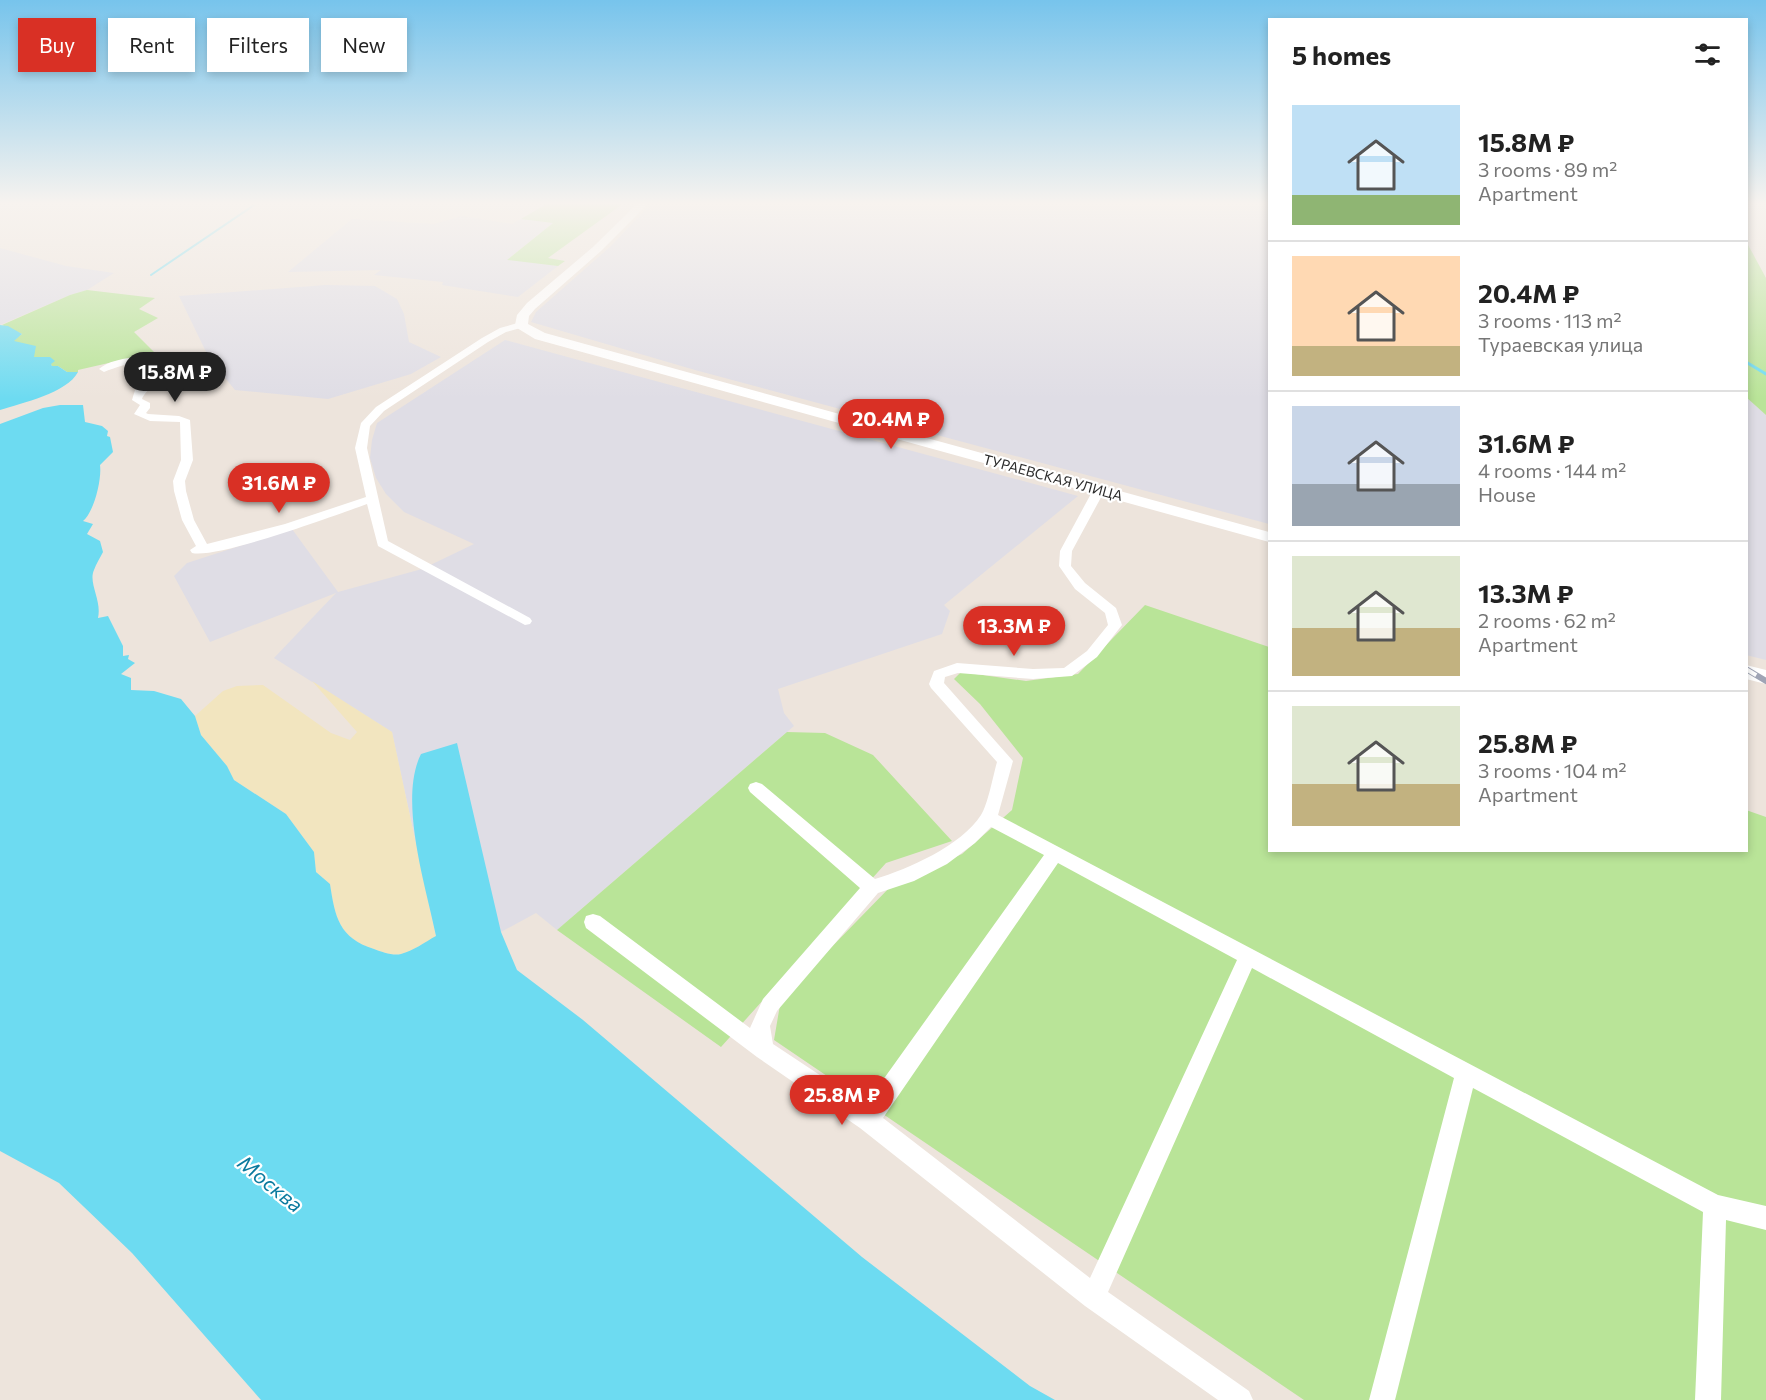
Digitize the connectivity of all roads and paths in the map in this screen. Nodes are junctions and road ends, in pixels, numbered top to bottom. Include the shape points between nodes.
1 (575, 268) edge
2 (523, 327) junction
3 (108, 372) dead end
4 (1099, 490) junction
5 (371, 499) junction
6 (1268, 537) edge
7 (525, 621) dead end
8 (1748, 673) edge
9 (1766, 678) edge
10 (756, 788) dead end
11 (989, 818) junction
12 (1056, 853) junction
13 (872, 887) junction
14 (593, 922) dead end
15 (1248, 956) junction
16 (764, 1050) junction
17 (1467, 1073) junction
18 (868, 1120) junction
19 (1715, 1206) junction
20 (1766, 1218) edge
21 (1094, 1297) junction
22 (1240, 1400) edge
23 (1382, 1400) edge
24 (1708, 1400) edge

1 - 2 main road via 522,315
2 - 4 main road, ТУРАЕВСКАЯ УЛИЦА via 540,336
2 - 5 street via 503,330 485,340 380,409 365,425 361,448
3 - 5 street via 109,366 125,363 155,361 167,366 139,392 137,400 145,403 146,408 139,414 144,418 185,420 187,460 179,481 180,491 199,550 289,527
4 - 6 main road, ТУРАЕВСКАЯ УЛИЦА
4 - 11 street via 1066,550 1065,566 1080,586 1111,611 1116,625 1092,654 1067,673 957,668 939,674 936,684 1005,761
5 - 7 street via 381,543
8 - 9 main road
10 - 13 street
11 - 12 street
11 - 13 street via 941,859 908,876
12 - 15 street
12 - 18 street
13 - 16 street via 770,1005 760,1026
14 - 16 street
15 - 17 street
15 - 21 street
16 - 18 street
17 - 19 street
17 - 23 street
18 - 21 street
19 - 20 street
19 - 24 street
21 - 22 street

